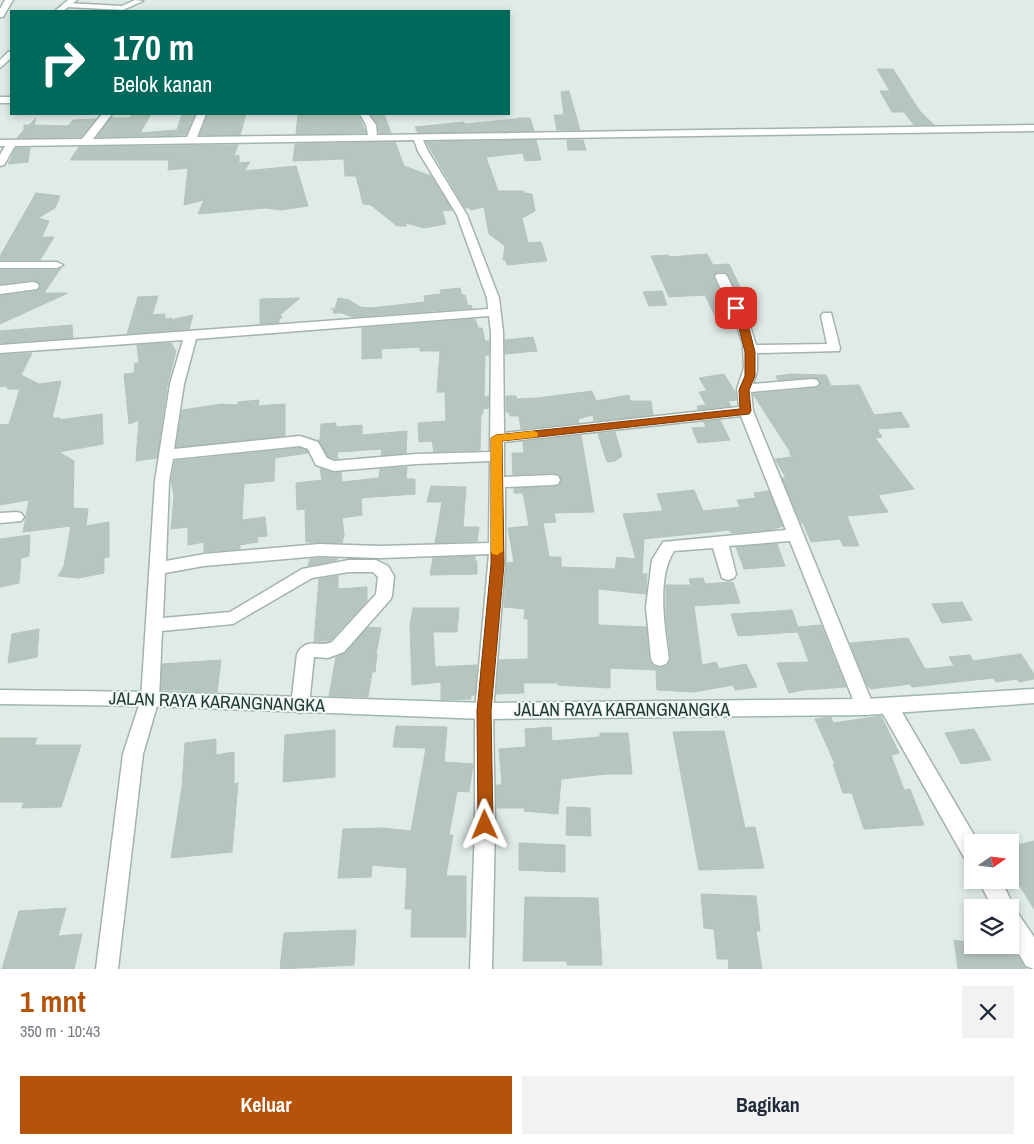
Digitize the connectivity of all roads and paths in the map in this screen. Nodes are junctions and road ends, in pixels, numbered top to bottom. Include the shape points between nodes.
1 (9, 0) edge
2 (70, 2) edge
3 (138, 2) dead end
4 (60, 10) edge
5 (0, 15) edge
6 (10, 55) edge
7 (0, 65) edge
8 (106, 115) edge
9 (202, 115) edge
10 (365, 115) edge
11 (1034, 128) edge
12 (373, 138) junction
13 (418, 138) junction
14 (191, 139) junction
15 (12, 142) junction
16 (85, 142) junction
17 (0, 143) edge
18 (0, 163) edge
19 (0, 265) edge
20 (57, 265) dead end
21 (721, 276) dead end
22 (33, 286) dead end
23 (0, 290) edge
24 (495, 312) junction
25 (827, 316) dead end
26 (191, 335) junction
27 (0, 349) edge
28 (749, 350) junction
29 (812, 383) dead end
30 (744, 390) junction
31 (746, 411) junction
32 (496, 447) junction
33 (166, 455) junction
34 (553, 480) dead end
35 (496, 482) junction
36 (16, 517) dead end
37 (0, 518) edge
38 (797, 535) junction
39 (720, 542) junction
40 (496, 548) junction
41 (157, 569) junction
42 (728, 574) dead end
43 (155, 625) junction
44 (660, 659) dead end
45 (1034, 696) edge
46 (0, 697) edge
47 (150, 699) junction
48 (300, 705) junction
49 (889, 706) junction
50 (866, 707) junction
51 (484, 711) junction
52 (964, 838) edge
53 (1019, 932) edge
54 (1034, 958) edge
55 (107, 969) edge
56 (481, 969) edge

1 - 5 street
2 - 3 street via 123,8
2 - 4 street
6 - 7 street
8 - 16 street
9 - 14 street
10 - 12 street via 371,125
11 - 13 street
12 - 13 street
12 - 14 street
13 - 24 street via 462,215 493,298
14 - 16 street
15 - 16 street
15 - 17 street
15 - 18 street
19 - 20 street
21 - 28 street via 743,324
22 - 23 street
24 - 26 street
24 - 32 street
25 - 28 street via 834,348
26 - 27 street
26 - 33 street via 178,384
28 - 30 street via 751,367
29 - 30 street
30 - 31 street
31 - 32 street
31 - 38 street
32 - 33 street via 334,466 319,461 314,444 300,441
32 - 35 street
33 - 41 street
34 - 35 street
35 - 40 street
36 - 37 street
38 - 39 street
38 - 50 street
39 - 42 street
39 - 44 street via 669,546 660,560 654,607
40 - 41 street via 381,552 319,550 204,560
40 - 51 street
41 - 43 street
43 - 47 street
43 - 48 street via 239,616 317,570 376,566 386,576 384,596 338,647 328,651 313,649 306,654
45 - 49 street, JALAN RAYA KARANGNANGKA
46 - 47 street, JALAN RAYA KARANGNANGKA
47 - 48 street, JALAN RAYA KARANGNANGKA
47 - 55 street via 133,754
48 - 51 street, JALAN RAYA KARANGNANGKA
49 - 50 street, JALAN RAYA KARANGNANGKA
49 - 52 street
50 - 51 street, JALAN RAYA KARANGNANGKA
51 - 56 street
53 - 54 street

